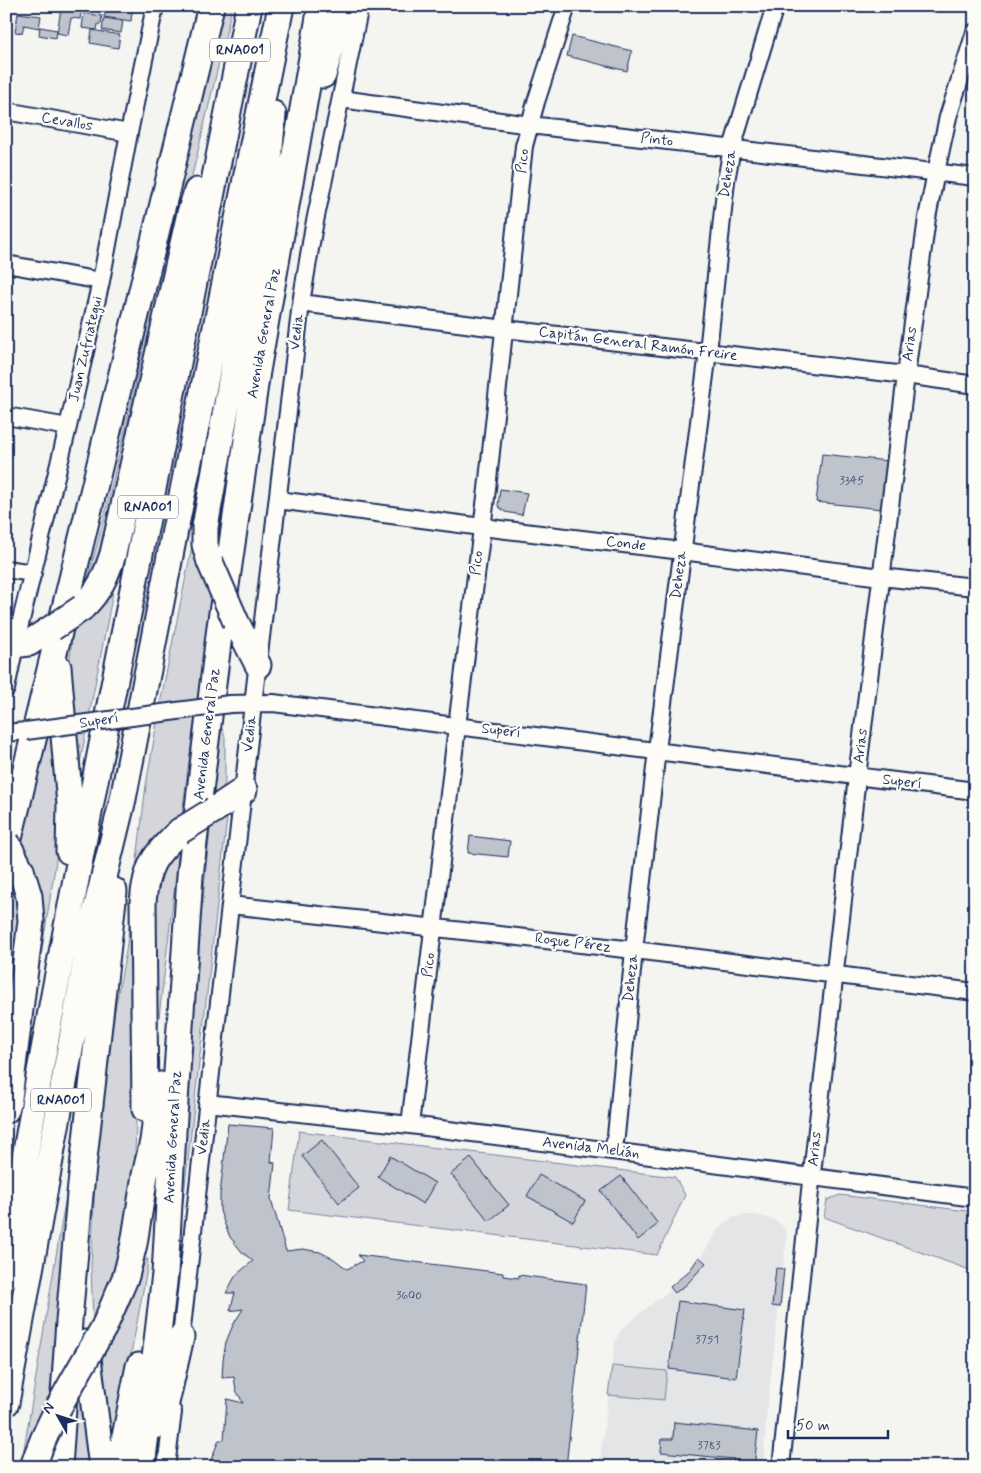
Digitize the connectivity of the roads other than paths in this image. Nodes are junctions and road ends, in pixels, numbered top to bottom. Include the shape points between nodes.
1 (156, 6) edge
2 (195, 6) edge
3 (211, 6) edge
4 (249, 6) edge
5 (282, 6) edge
6 (321, 6) edge
7 (340, 6) edge
8 (360, 6) edge
9 (566, 6) edge
10 (775, 6) edge
11 (975, 32) edge
12 (231, 94) junction
13 (341, 99) junction
14 (6, 111) edge
15 (530, 125) junction
16 (128, 133) junction
17 (732, 148) junction
18 (175, 154) junction
19 (936, 172) junction
20 (975, 176) edge
21 (290, 182) junction
22 (6, 264) edge
23 (101, 281) junction
24 (301, 303) junction
25 (505, 329) junction
26 (708, 352) junction
27 (906, 375) junction
28 (975, 385) edge
29 (6, 416) edge
30 (68, 427) junction
31 (278, 500) junction
32 (482, 527) junction
33 (682, 551) junction
34 (6, 569) edge
35 (33, 573) junction
36 (881, 577) junction
37 (975, 587) edge
38 (56, 628) junction
39 (15, 645) junction
40 (258, 665) junction
41 (6, 689) edge
42 (253, 704) junction
43 (457, 726) junction
44 (6, 733) edge
45 (657, 750) junction
46 (857, 776) junction
47 (244, 790) junction
48 (975, 791) edge
49 (123, 799) junction
50 (6, 842) edge
51 (14, 861) edge
52 (190, 876) junction
53 (230, 905) junction
54 (68, 920) junction
55 (433, 927) junction
56 (634, 950) junction
57 (834, 976) junction
58 (975, 992) edge
59 (207, 1103) junction
60 (6, 1110) edge
61 (410, 1125) junction
62 (173, 1132) junction
63 (613, 1151) junction
64 (22, 1174) junction
65 (146, 1175) junction
66 (812, 1176) junction
67 (80, 1194) junction
68 (975, 1198) edge
69 (6, 1223) edge
70 (6, 1275) edge
71 (181, 1337) junction
72 (6, 1403) edge
73 (33, 1467) edge
74 (59, 1467) edge
75 (102, 1467) edge
76 (119, 1467) edge
77 (142, 1467) edge
78 (156, 1467) edge
79 (166, 1467) edge
80 (781, 1467) edge

1 - 16 street, Juan Zufriategui
2 - 18 highway
3 - 18 highway
4 - 12 highway, RNA001
5 - 40 highway, bridge via 267,180 205,527 205,545 210,562
5 - 49 highway, RNA001
6 - 21 highway, Avenida General Paz
7 - 21 highway
8 - 13 street, Vedia
9 - 15 street, Pico
10 - 17 street, Deheza
11 - 19 street, Arias via 948,117
12 - 38 highway, bridge via 190,213 106,577 91,600
12 - 54 highway, RNA001
13 - 15 street, Pinto
13 - 24 street, Vedia
14 - 16 street, Cevallos
15 - 17 street, Pinto
15 - 25 street, Pico via 524,146
16 - 23 street, Juan Zufriategui
17 - 19 street, Pinto
17 - 26 street, Deheza
18 - 38 highway
19 - 20 street, Pinto
19 - 27 street, Arias
21 - 52 highway, Avenida General Paz via 257,371 221,617
22 - 23 street
23 - 30 street, Juan Zufriategui
24 - 25 street, Capitán General Ramón Freire
24 - 31 street, Vedia
25 - 26 street, Capitán General Ramón Freire
25 - 32 street, Pico
26 - 27 street, Capitán General Ramón Freire
26 - 33 street, Deheza
27 - 28 street, Capitán General Ramón Freire
27 - 36 street, Arias
29 - 30 street
30 - 35 street, Juan Zufriategui
31 - 32 street, Conde
31 - 40 street, Vedia
32 - 33 street, Conde
32 - 43 street, Pico
33 - 36 street, Conde
33 - 45 street, Deheza
34 - 35 street
35 - 39 street, Juan Zufriategui
36 - 37 street, Conde
36 - 46 street, Arias
38 - 39 highway via 29,642
38 - 51 highway
38 - 54 highway via 70,805
39 - 41 street, Juan Zufriategui
40 - 42 street, Vedia
42 - 43 street, Superí via 273,703
42 - 44 street, Superí, bridge via 230,704
42 - 47 street, Vedia
43 - 45 street, Superí
43 - 55 street, Pico
45 - 46 street, Superí
45 - 56 street, Deheza
46 - 48 street, Superí
46 - 57 street, Arias
47 - 53 street, Vedia
47 - 65 highway, bridge via 180,831 163,846 145,882
49 - 67 highway
49 - 72 highway, RNA001 via 93,922
50 - 51 highway, bridge
51 - 60 highway via 29,896 31,921
52 - 62 highway, Avenida General Paz
52 - 65 highway via 181,915 154,1141
53 - 55 street, Roque Pérez
53 - 59 street, Vedia
54 - 64 highway, RNA001
55 - 56 street, Roque Pérez
55 - 61 street, Pico
56 - 57 street, Roque Pérez
56 - 63 street, Deheza
57 - 58 street, Roque Pérez
57 - 66 street, Arias
59 - 61 street, Avenida Melián
59 - 71 street, Vedia
61 - 63 street, Avenida Melián
62 - 76 highway via 140,1362
62 - 77 highway, Avenida General Paz via 165,1274
63 - 66 street, Avenida Melián
64 - 69 highway
64 - 70 highway, RNA001
65 - 73 highway, bridge via 126,1276 104,1327 59,1408
66 - 68 street, Avenida Melián
66 - 80 street, Arias
67 - 74 highway
67 - 75 highway via 86,1353
71 - 78 highway
71 - 79 street, Vedia

